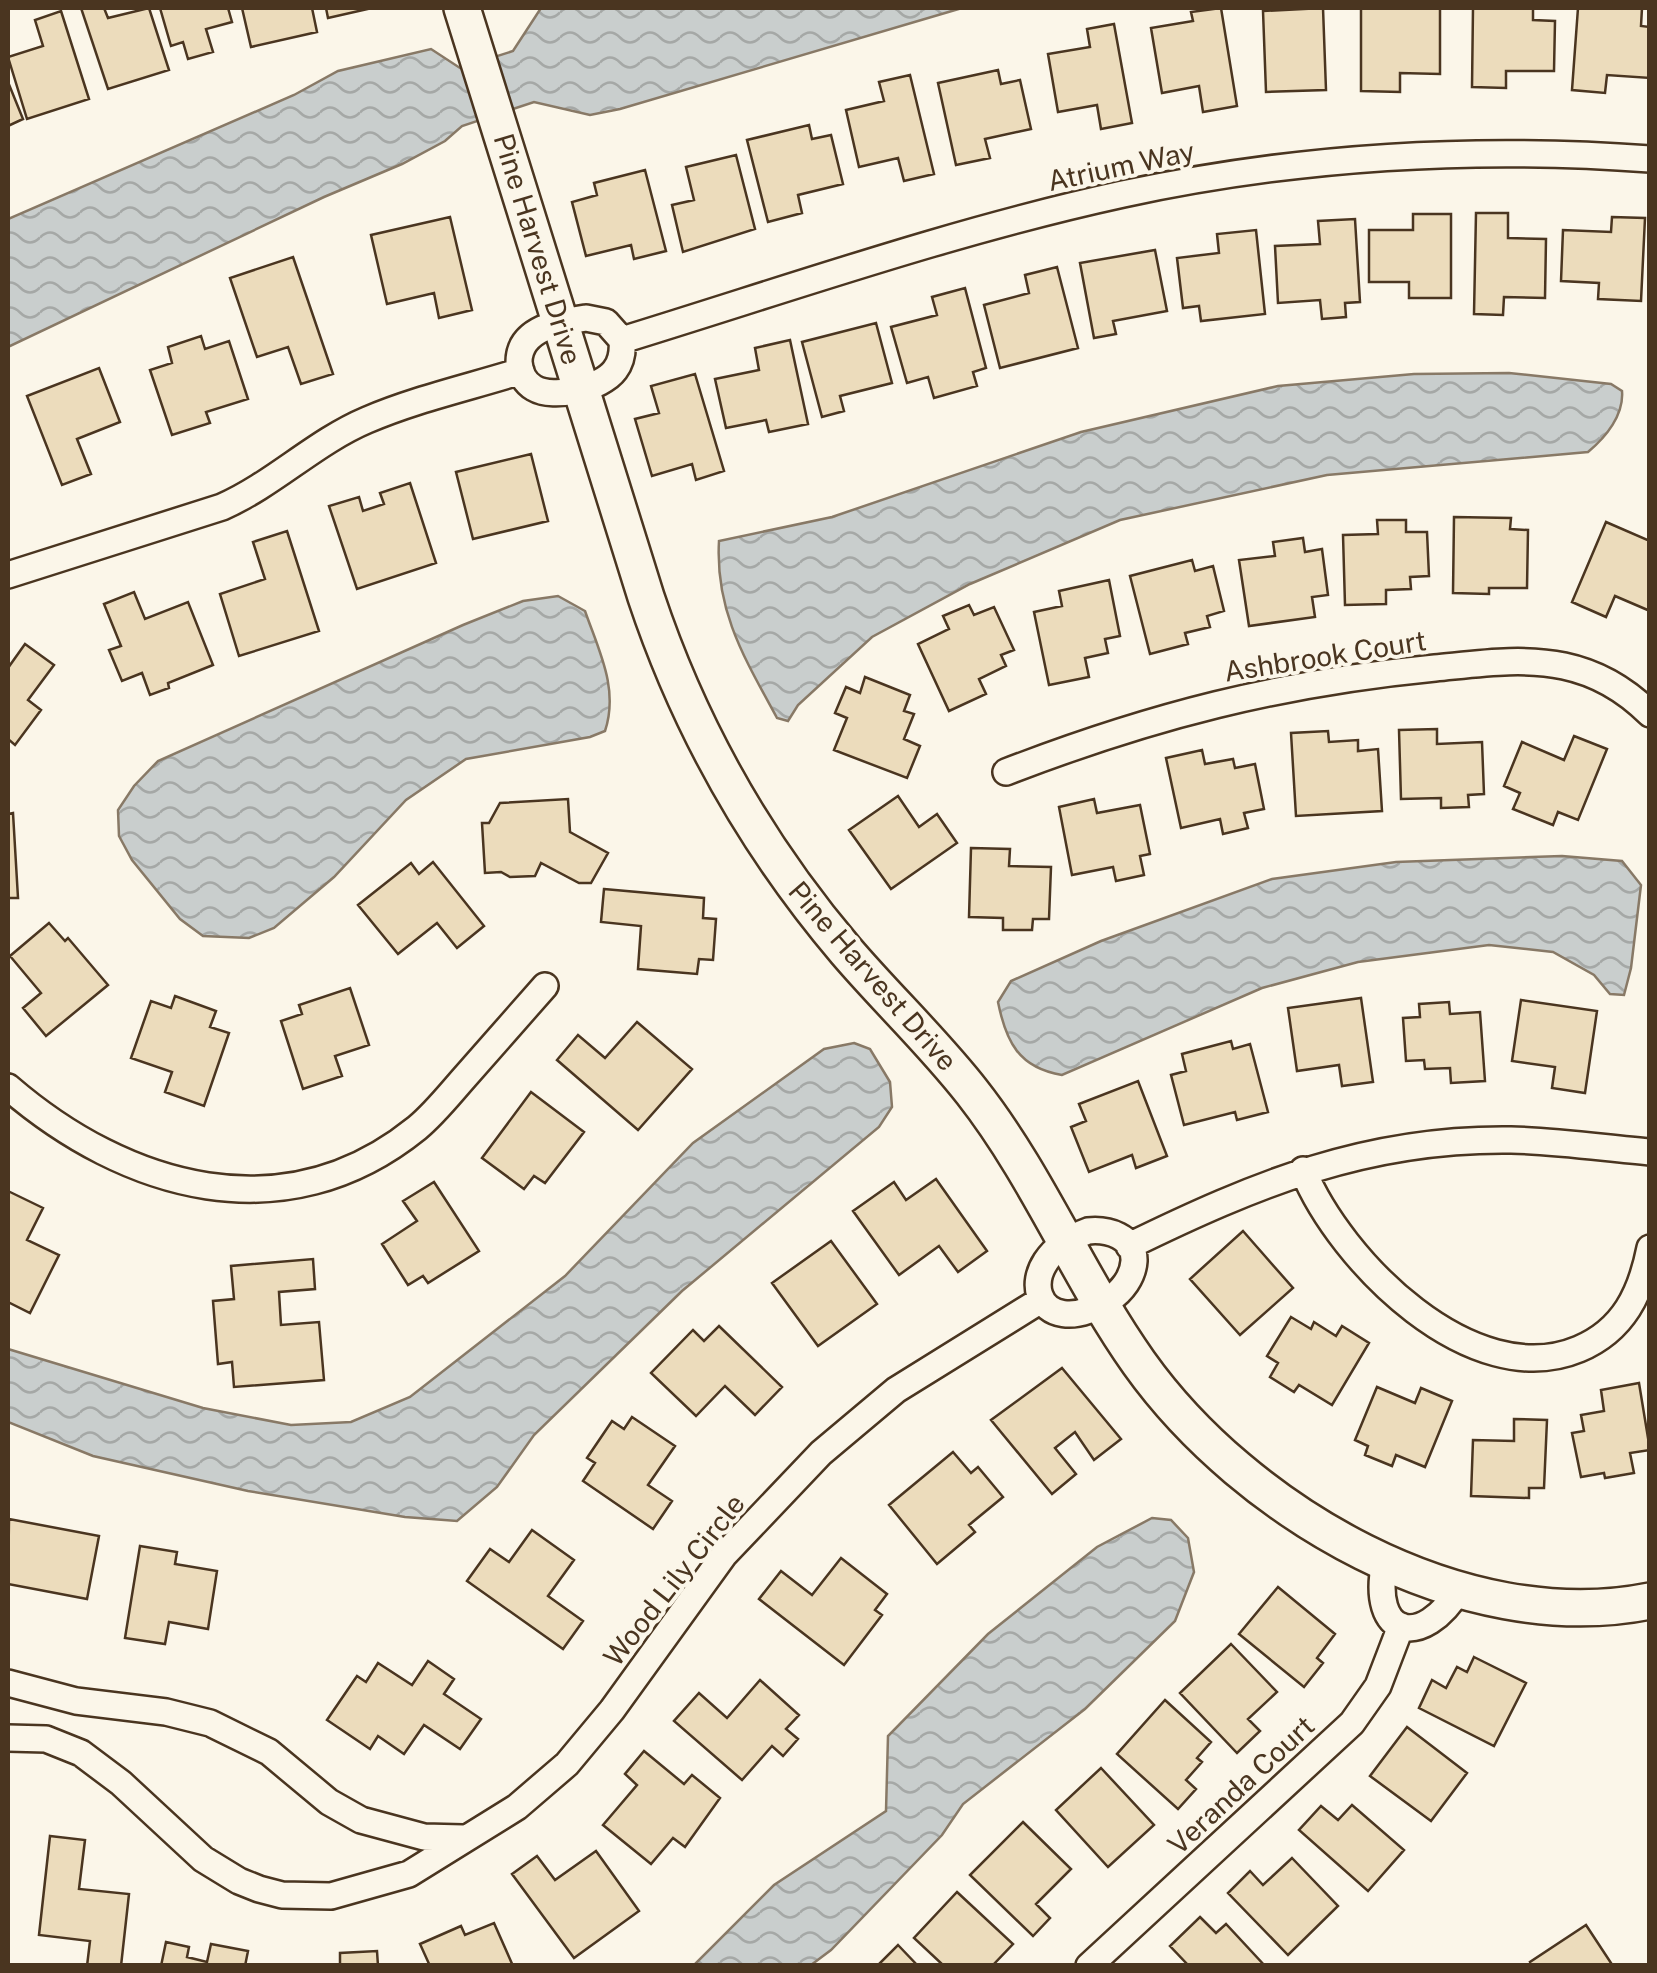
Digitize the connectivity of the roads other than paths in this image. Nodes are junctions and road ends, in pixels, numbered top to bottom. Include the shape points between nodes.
1 (462, 8) edge
2 (1650, 159) edge
3 (560, 322) junction
4 (622, 340) junction
5 (521, 372) junction
6 (580, 388) junction
7 (8, 575) edge
8 (1650, 714) edge
9 (1006, 772) dead end
10 (545, 986) dead end
11 (8, 1087) edge
12 (1650, 1152) edge
13 (1303, 1170) junction
14 (1066, 1241) junction
15 (1129, 1246) junction
16 (1650, 1248) edge
17 (1041, 1300) junction
18 (1102, 1304) junction
19 (1384, 1562) junction
20 (1460, 1588) junction
21 (1650, 1600) edge
22 (1402, 1626) junction
23 (8, 1683) edge
24 (8, 1738) edge
25 (463, 1838) junction
26 (1089, 1966) edge

1 - 3 street, Pine Harvest Drive
2 - 4 street, Atrium Way via 1439,155 1180,183 980,229
3 - 4 street via 597,319
3 - 5 street via 525,344
3 - 6 street, Pine Harvest Drive
4 - 6 street via 612,374
5 - 6 street via 541,392
5 - 7 street via 368,420 222,508
6 - 14 street, Pine Harvest Drive via 660,639 718,768 821,921 992,1119
8 - 9 street, Ashbrook Court via 1582,671 1503,662 1340,678 1248,695 1131,726
10 - 11 street via 420,1125 366,1162 306,1184 235,1190 147,1172 55,1125
12 - 13 street via 1473,1141
13 - 15 street
13 - 16 street via 1341,1238 1396,1294 1454,1334 1507,1356 1546,1358 1604,1336 1640,1290
14 - 15 street via 1098,1230
14 - 17 street via 1041,1268
14 - 18 street, Pine Harvest Drive
15 - 18 street via 1134,1261 1127,1282
17 - 18 street via 1053,1312 1072,1315
17 - 25 street, Wood Lily Circle via 896,1390 821,1452 724,1555 567,1764 517,1806
18 - 19 street, Pine Harvest Drive via 1139,1364 1218,1452 1310,1522
19 - 20 street, Pine Harvest Drive
19 - 22 street via 1383,1608
20 - 21 street, Pine Harvest Drive via 1562,1609
20 - 22 street via 1428,1625
22 - 26 street, Veranda Court via 1378,1686 1352,1723
23 - 25 street via 63,1699 210,1723 269,1752 361,1820 424,1837
24 - 25 street, Wood Lily Circle via 46,1739 81,1753 203,1859 238,1881 282,1895 331,1896 375,1886 426,1866

